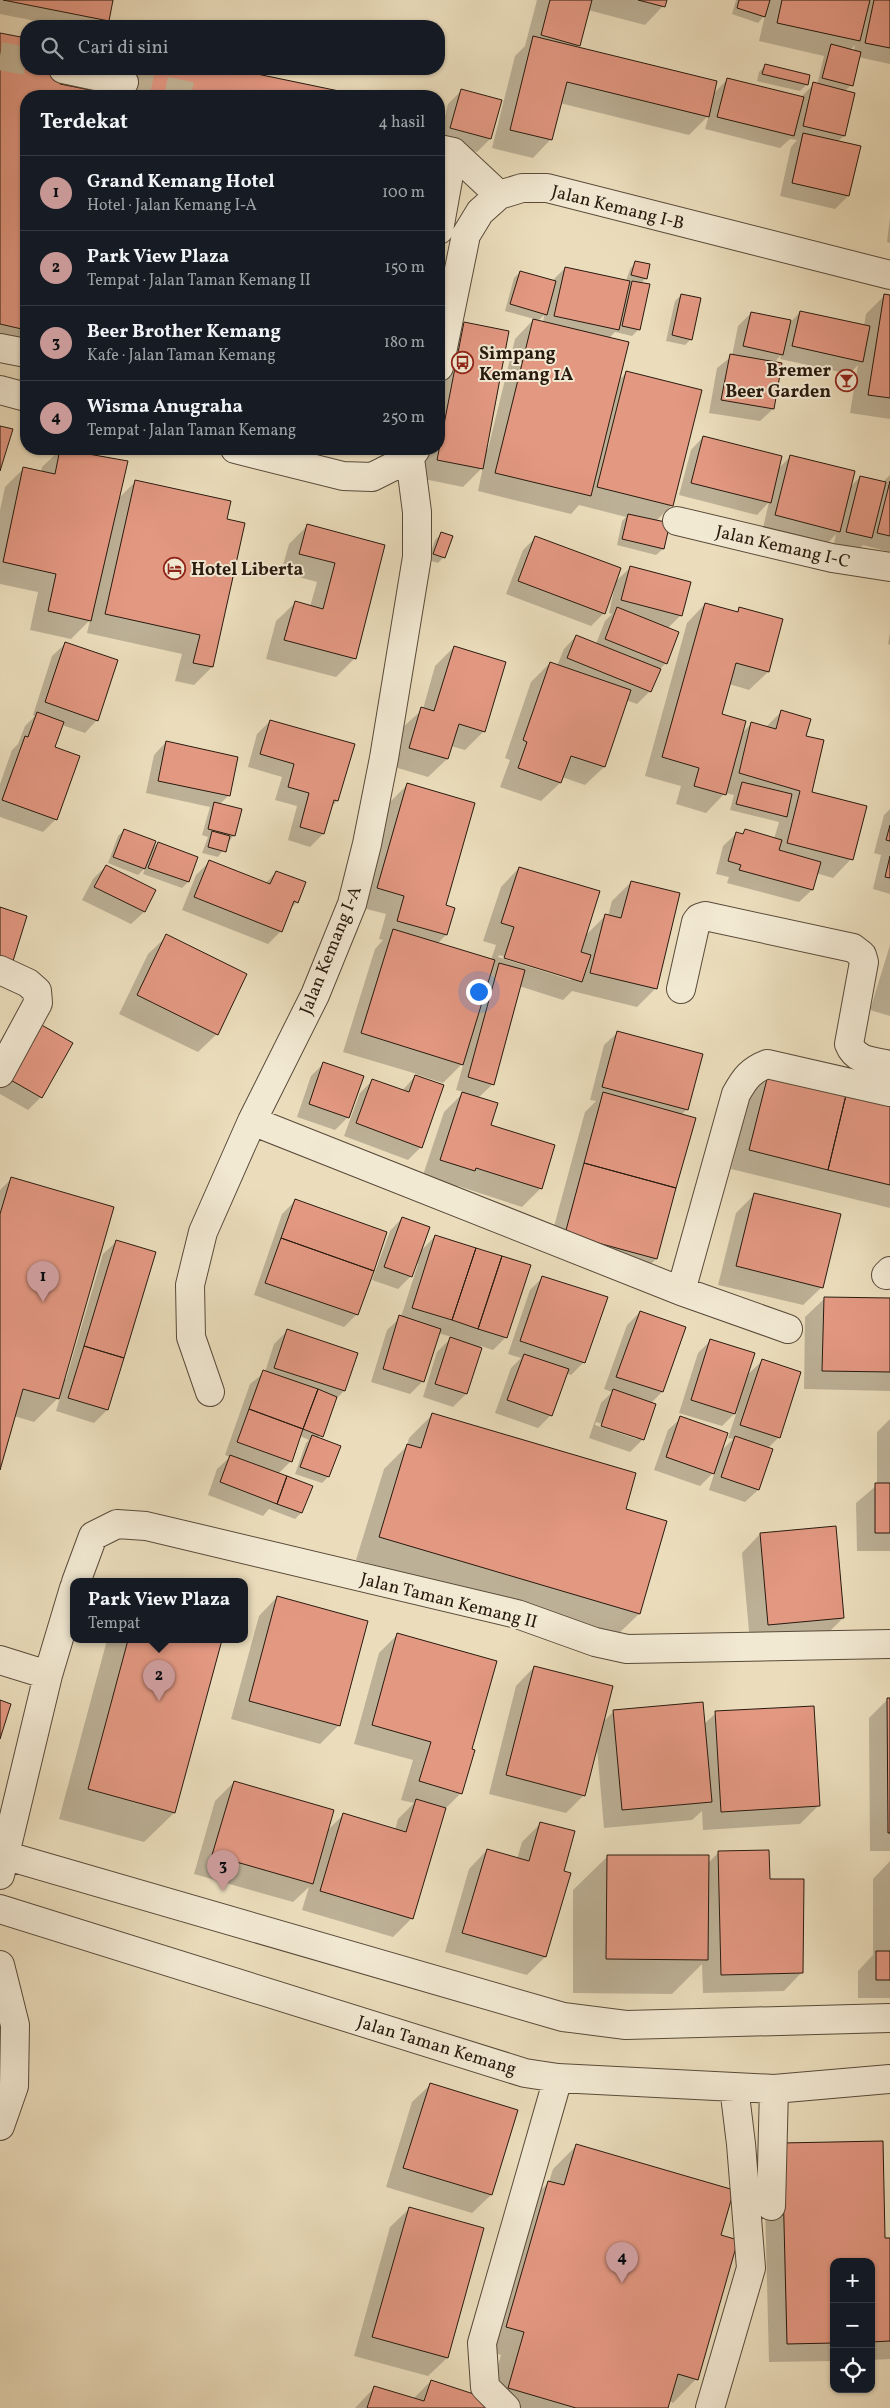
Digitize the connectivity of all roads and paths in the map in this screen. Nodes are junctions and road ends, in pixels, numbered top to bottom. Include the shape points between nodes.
1 (91, 75) edge
2 (124, 82) tunnel mouth
3 (446, 150) edge
4 (498, 195) junction
5 (890, 275) edge
6 (445, 338) edge
7 (0, 348) edge
8 (20, 352) edge
9 (0, 390) edge
10 (20, 395) edge
11 (259, 455) edge
12 (411, 455) edge
13 (413, 455) edge
14 (677, 522) dead end
15 (890, 567) edge
16 (0, 970) edge
17 (682, 989) dead end
18 (890, 1064) edge
19 (0, 1073) edge
20 (890, 1092) edge
21 (252, 1121) junction
22 (681, 1291) junction
23 (788, 1329) dead end
24 (210, 1392) dead end
25 (77, 1578) edge
26 (70, 1601) edge
27 (890, 1644) edge
28 (0, 1660) edge
29 (48, 1675) junction
30 (2, 1861) edge
31 (0, 1909) edge
32 (0, 1965) edge
33 (890, 2018) edge
34 (558, 2078) junction
35 (890, 2079) edge
36 (734, 2087) junction
37 (774, 2089) junction
38 (0, 2126) edge
39 (771, 2206) dead end
40 (506, 2408) edge
41 (710, 2408) edge

1 - 2 street
3 - 4 street
4 - 5 street, Jalan Kemang I-B via 522,188 547,188
4 - 6 street, Jalan Kemang I-B via 480,212 466,235
7 - 8 street
9 - 10 street
11 - 12 street via 343,476 372,477
13 - 21 street, Jalan Kemang I-A via 417,557 367,844 352,904 315,995
14 - 15 street, Jalan Kemang I-C via 832,558
16 - 19 street via 28,983 37,991 38,1003
17 - 18 street via 696,922 705,916 853,948 862,955 864,962 849,1044 853,1053 862,1059
20 - 22 street via 768,1064 753,1069 736,1094
21 - 22 street
21 - 24 street, Jalan Kemang I-A via 203,1232 190,1285 191,1336
22 - 23 street
25 - 27 street, Jalan Taman Kemang II via 93,1536 117,1524 146,1526 517,1614 595,1642 628,1649
26 - 29 street
28 - 29 street
29 - 30 street
30 - 33 street via 562,2017 626,2025
31 - 34 street, Jalan Taman Kemang via 525,2073
32 - 38 street via 14,2024 14,2086
34 - 36 street, Jalan Taman Kemang
34 - 40 street via 482,2343 485,2387
35 - 37 street, Jalan Taman Kemang
36 - 37 street, Jalan Taman Kemang
36 - 41 street via 751,2268
37 - 39 street

